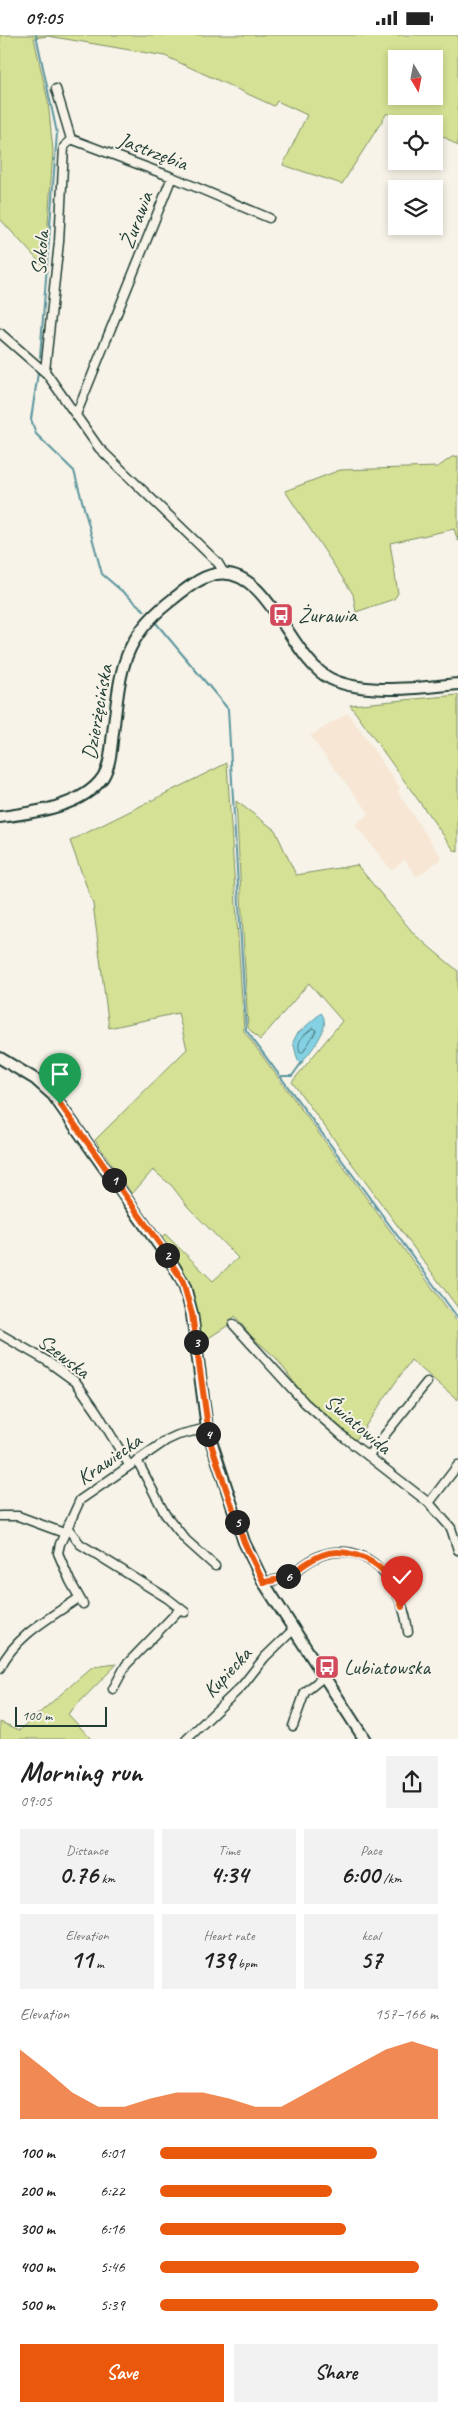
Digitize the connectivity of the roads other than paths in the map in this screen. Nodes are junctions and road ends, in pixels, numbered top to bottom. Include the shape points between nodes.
1 (56, 89) dead end
2 (71, 139) junction
3 (172, 177) junction
4 (269, 218) dead end
5 (0, 333) edge
6 (45, 371) junction
7 (76, 415) junction
8 (224, 573) junction
9 (458, 684) edge
10 (0, 817) edge
11 (0, 1058) edge
12 (233, 1324) dead end
13 (0, 1334) edge
14 (427, 1382) dead end
15 (207, 1428) junction
16 (368, 1456) junction
17 (137, 1460) junction
18 (129, 1465) junction
19 (458, 1465) edge
20 (429, 1503) junction
21 (0, 1515) edge
22 (66, 1530) junction
23 (458, 1550) edge
24 (215, 1567) dead end
25 (264, 1583) junction
26 (294, 1629) junction
27 (408, 1632) dead end
28 (0, 1668) edge
29 (326, 1675) junction
30 (114, 1689) dead end
31 (293, 1726) dead end
32 (186, 1739) edge
33 (365, 1739) edge

1 - 2 street
2 - 3 street, Jastrzębia
2 - 6 street, Sokola via 64,147 57,261
3 - 4 street, Jastrzębia
3 - 7 street, Żurawia
5 - 6 street
6 - 7 street
7 - 8 street via 99,448 218,563
8 - 9 street via 250,583 318,671 331,679 363,687
8 - 10 street, Dzierżęcińska via 197,582 151,617 139,631 129,648 120,677 109,763 99,782 67,802
11 - 15 street via 35,1079 53,1095 176,1268 192,1314
12 - 16 street, Światowida via 305,1403
13 - 18 street, Szewska via 76,1382
14 - 16 street
15 - 17 street, Krawiecka via 178,1435
15 - 25 street via 244,1542
16 - 20 street, Światowida
17 - 18 street, Krawiecka
17 - 24 street via 165,1514 186,1540
18 - 22 street, Krawiecka via 84,1496
19 - 20 street
20 - 23 street, Światowida via 451,1528
21 - 22 street via 18,1516
22 - 28 street, Krawiecka via 58,1553 81,1601 36,1626 9,1653
22 - 30 street via 80,1544 167,1597 182,1611 126,1665
25 - 26 street
25 - 27 street via 286,1577 322,1555 338,1552 360,1557 380,1568 389,1579 406,1616
26 - 29 street
26 - 32 street, Kupiecka via 265,1657 242,1686
29 - 31 street via 308,1687
29 - 33 street

